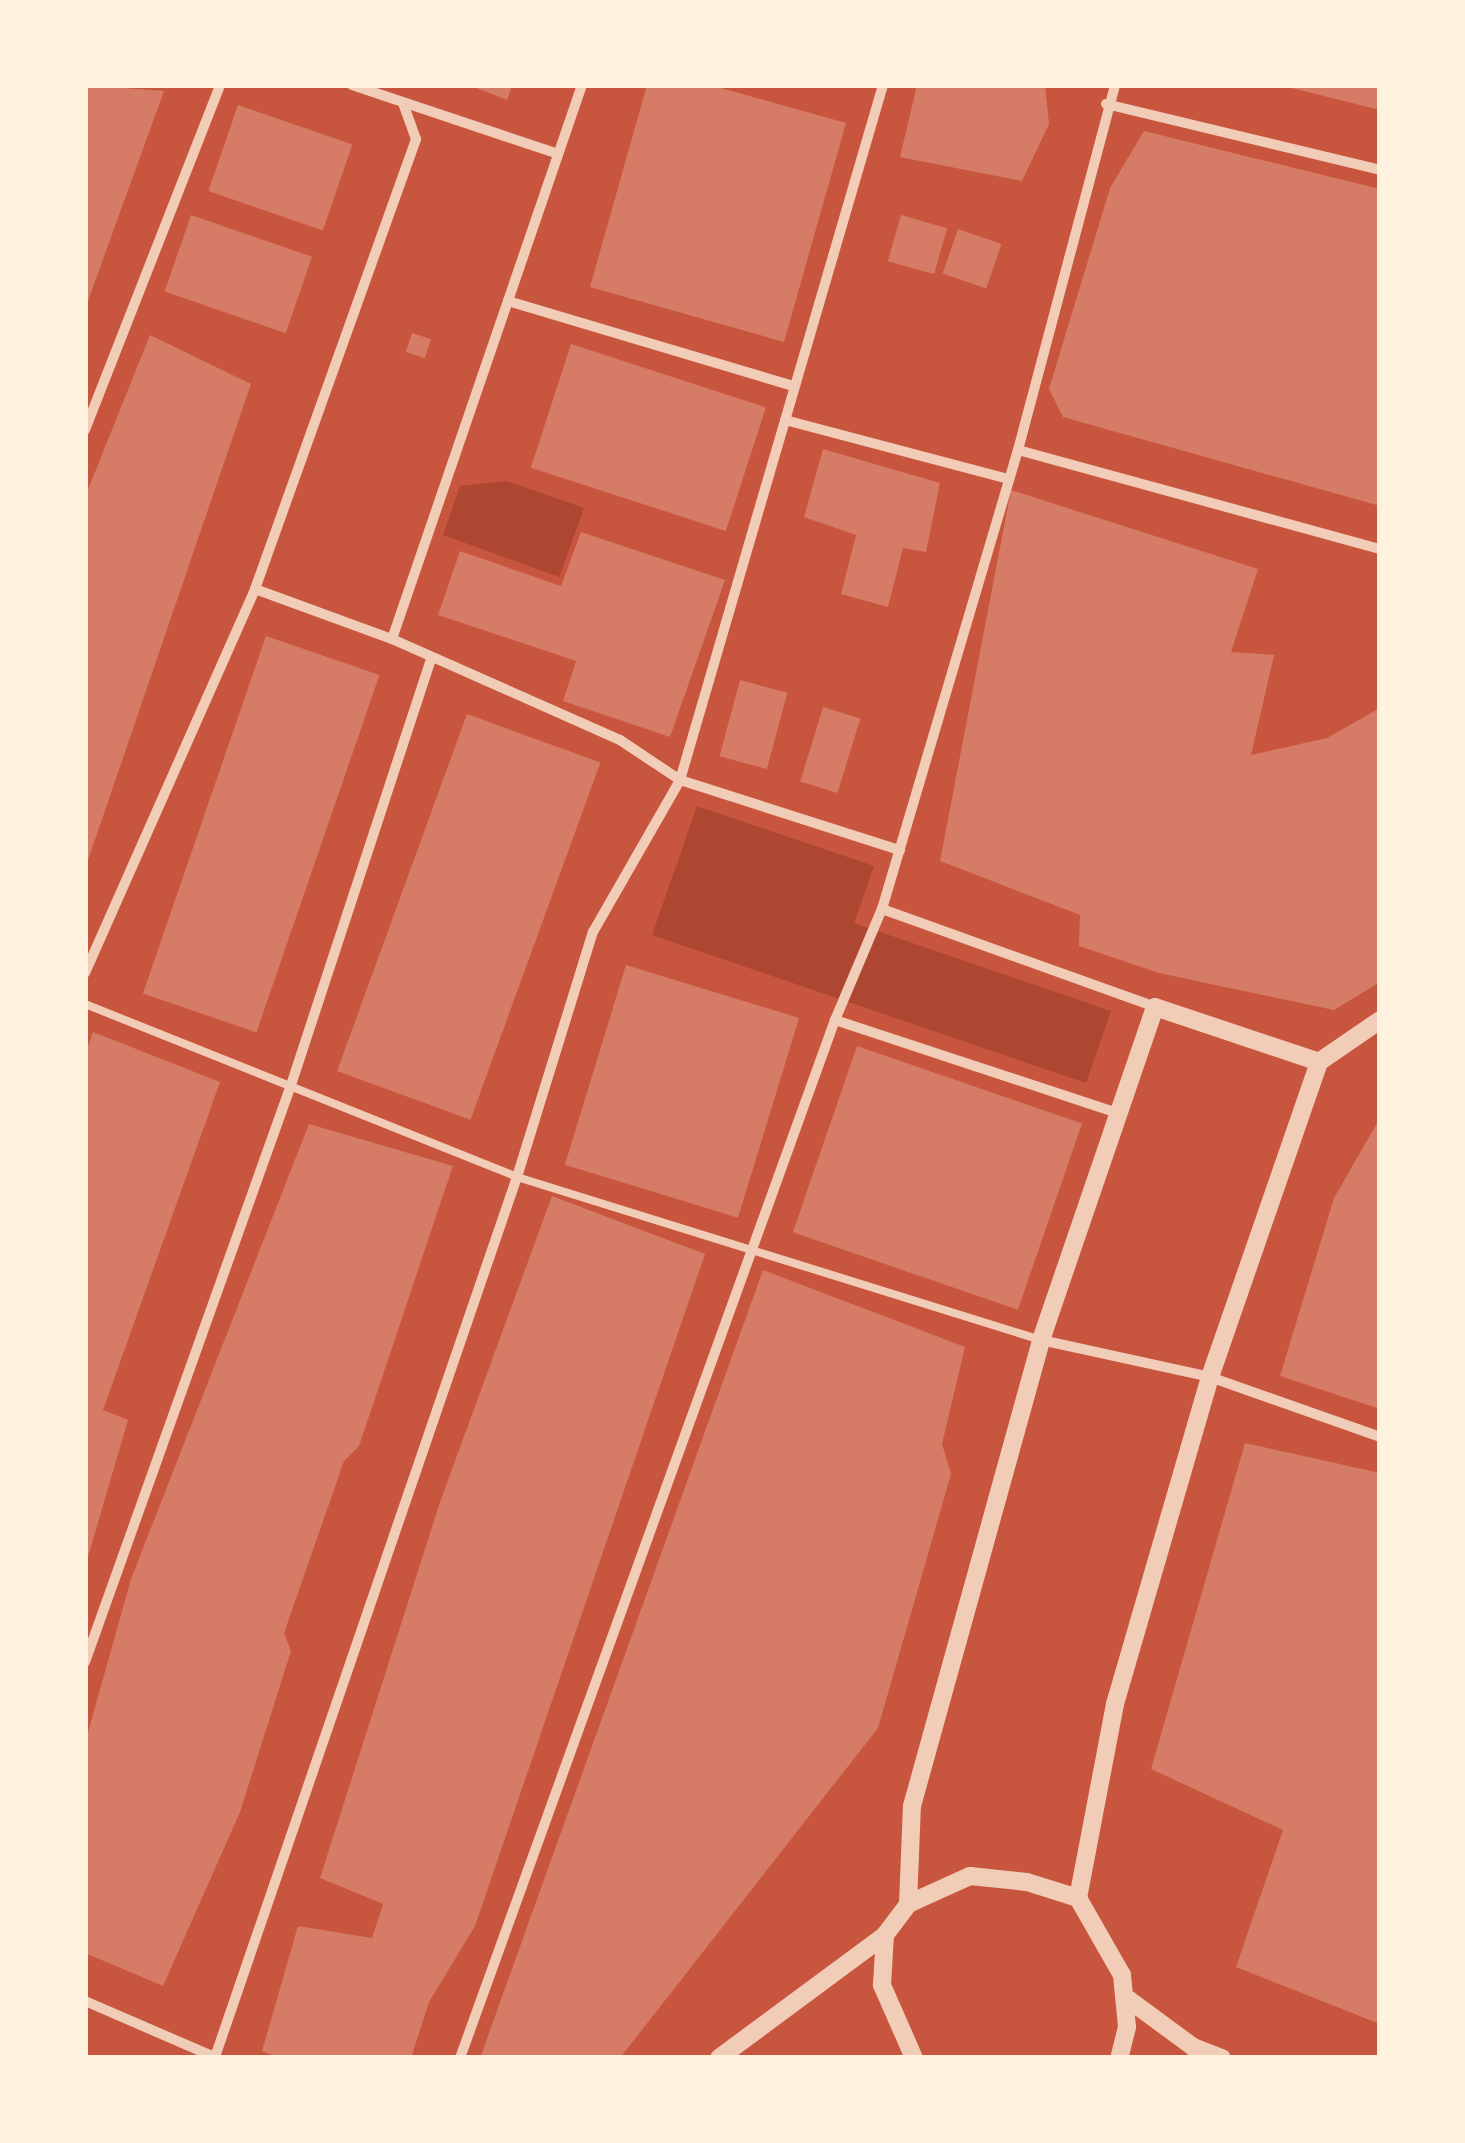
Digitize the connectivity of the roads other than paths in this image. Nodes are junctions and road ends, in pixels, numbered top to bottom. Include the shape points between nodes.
1 (220, 85) edge
2 (352, 85) edge
3 (582, 85) edge
4 (883, 85) edge
5 (1115, 85) edge
6 (403, 104) junction
7 (1106, 104) junction
8 (558, 154) junction
9 (1380, 170) edge
10 (508, 300) junction
11 (794, 386) junction
12 (785, 420) junction
13 (85, 430) edge
14 (1018, 450) junction
15 (1009, 479) junction
16 (1380, 549) edge
17 (254, 589) junction
18 (392, 640) junction
19 (430, 661) junction
20 (680, 780) junction
21 (900, 850) junction
22 (882, 909) junction
23 (85, 973) edge
24 (85, 1004) edge
25 (1155, 1006) junction
26 (835, 1020) junction
27 (1380, 1020) edge
28 (1318, 1062) junction
29 (290, 1085) junction
30 (1116, 1112) junction
31 (516, 1176) junction
32 (755, 1252) junction
33 (1041, 1340) junction
34 (1210, 1378) junction
35 (1380, 1438) edge
36 (85, 1662) edge
37 (1078, 1898) junction
38 (908, 1904) junction
39 (885, 1934) junction
40 (1128, 2000) junction
41 (85, 2002) edge
42 (908, 2056) edge
43 (216, 2058) edge
44 (460, 2058) edge
45 (719, 2058) edge
46 (1119, 2058) edge
47 (1222, 2058) edge

1 - 13 street
2 - 6 street
3 - 8 street
4 - 11 street
5 - 7 street
6 - 8 street
6 - 17 street via 416,139
7 - 9 street
7 - 14 street
8 - 10 street
10 - 11 street
10 - 18 street
11 - 12 street
12 - 15 street
12 - 20 street
14 - 15 street
14 - 16 street
15 - 21 street
17 - 18 street
17 - 23 street
18 - 19 street
19 - 20 street via 620,740
19 - 29 street
20 - 21 street
20 - 31 street via 593,932
21 - 22 street
22 - 25 street
22 - 26 street
24 - 29 lane
25 - 28 street
25 - 30 street
26 - 30 street
26 - 32 street
27 - 28 street
28 - 34 street
29 - 31 lane
29 - 36 street
30 - 33 street
31 - 32 lane
31 - 43 street
32 - 33 lane
32 - 44 street
33 - 34 street
33 - 38 street via 912,1806
34 - 35 street
34 - 37 street via 1114,1704
37 - 38 street via 1026,1882 970,1876
37 - 40 street via 1103,1936
38 - 39 street
39 - 42 street via 882,1985
39 - 45 street
40 - 46 street
40 - 47 street via 1193,2047
41 - 43 street

